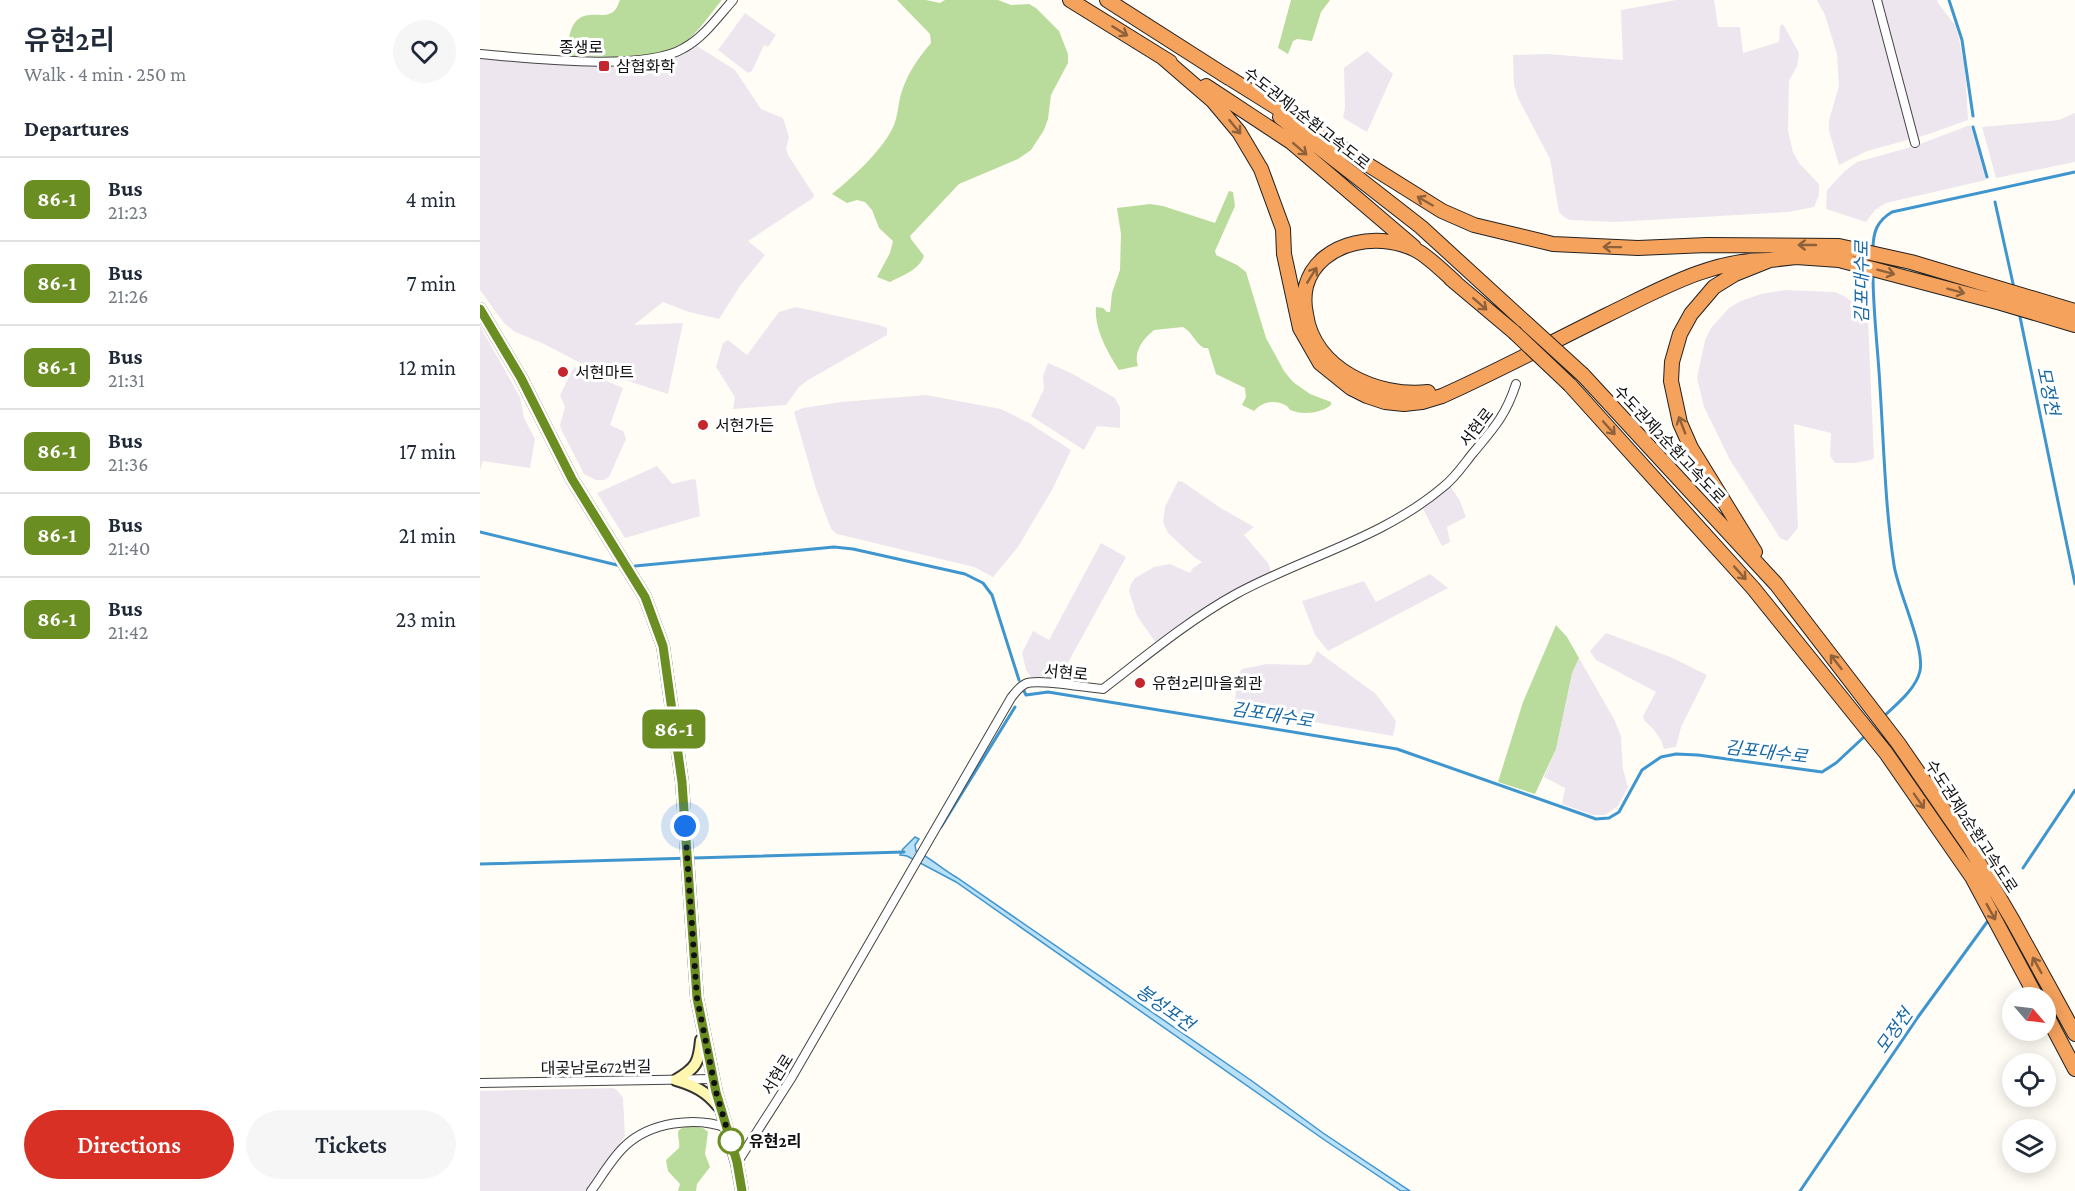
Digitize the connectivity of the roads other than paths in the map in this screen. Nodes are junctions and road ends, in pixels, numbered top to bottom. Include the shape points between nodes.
1 (733, 0) edge
2 (1070, 0) edge
3 (1107, 0) edge
4 (1877, 0) edge
5 (480, 54) edge
6 (1162, 57) junction
7 (1223, 74) junction
8 (1915, 143) dead end
9 (1779, 244) junction
10 (1770, 260) junction
11 (1456, 283) junction
12 (480, 309) edge
13 (2073, 309) edge
14 (2075, 330) edge
15 (1516, 384) dead end
16 (1776, 584) junction
17 (2031, 987) edge
18 (702, 1029) junction
19 (2056, 1033) edge
20 (2075, 1034) edge
21 (2075, 1069) edge
22 (713, 1079) junction
23 (676, 1080) junction
24 (480, 1083) edge
25 (722, 1110) junction
26 (727, 1128) junction
27 (737, 1162) junction
28 (591, 1191) edge
29 (742, 1191) edge

1 - 5 street, 종생로 via 696,41 671,55 600,61
2 -> 6 highway, 수도권제2순환고속도로
3 - 7 highway, 수도권제2순환고속도로
4 - 8 street
6 -> 10 highway via 1213,101 1239,132 1261,169 1283,230 1284,254 1304,337 1320,363 1366,396 1404,404 1442,396 1700,272 1749,260
6 -> 11 highway, 수도권제2순환고속도로 via 1291,142
9 -> 7 highway via 1592,247 1552,244 1474,225 1442,211
7 - 16 highway, 수도권제2순환고속도로, bridge via 1421,227 1527,324 1679,476
9 -> 11 highway via 1688,267 1454,386 1434,391 1395,392 1361,382 1329,358 1307,321 1306,286 1314,271 1325,258 1357,242 1387,242 1420,253
13 -> 9 highway via 1865,250
10 -> 14 highway via 1819,258 1862,265 2001,303
16 -> 10 highway via 1691,448 1680,423 1671,381 1680,334 1705,296 1735,274
11 -> 17 highway, 수도권제2순환고속도로, bridge via 1570,385 1753,588 1886,753 1972,877
12 - 18 street via 521,378 572,479 645,597 656,624 665,656 682,782
15 - 27 street, 서현로 via 1498,424 1445,486 1414,508 1218,604 1103,690 1041,682 1023,685 1011,698 792,1077
20 -> 16 highway, 수도권제2순환고속도로 via 1970,846 1898,743
18 - 22 street
18 - 23 street via 697,1063
19 - 21 highway
22 - 23 street, 대곶남로672번길
22 - 25 street
23 - 24 street, 대곶남로672번길
23 - 25 street via 708,1095
25 - 26 street
26 - 27 street
26 - 28 street via 714,1123 678,1123 645,1132 625,1146
27 - 29 street

